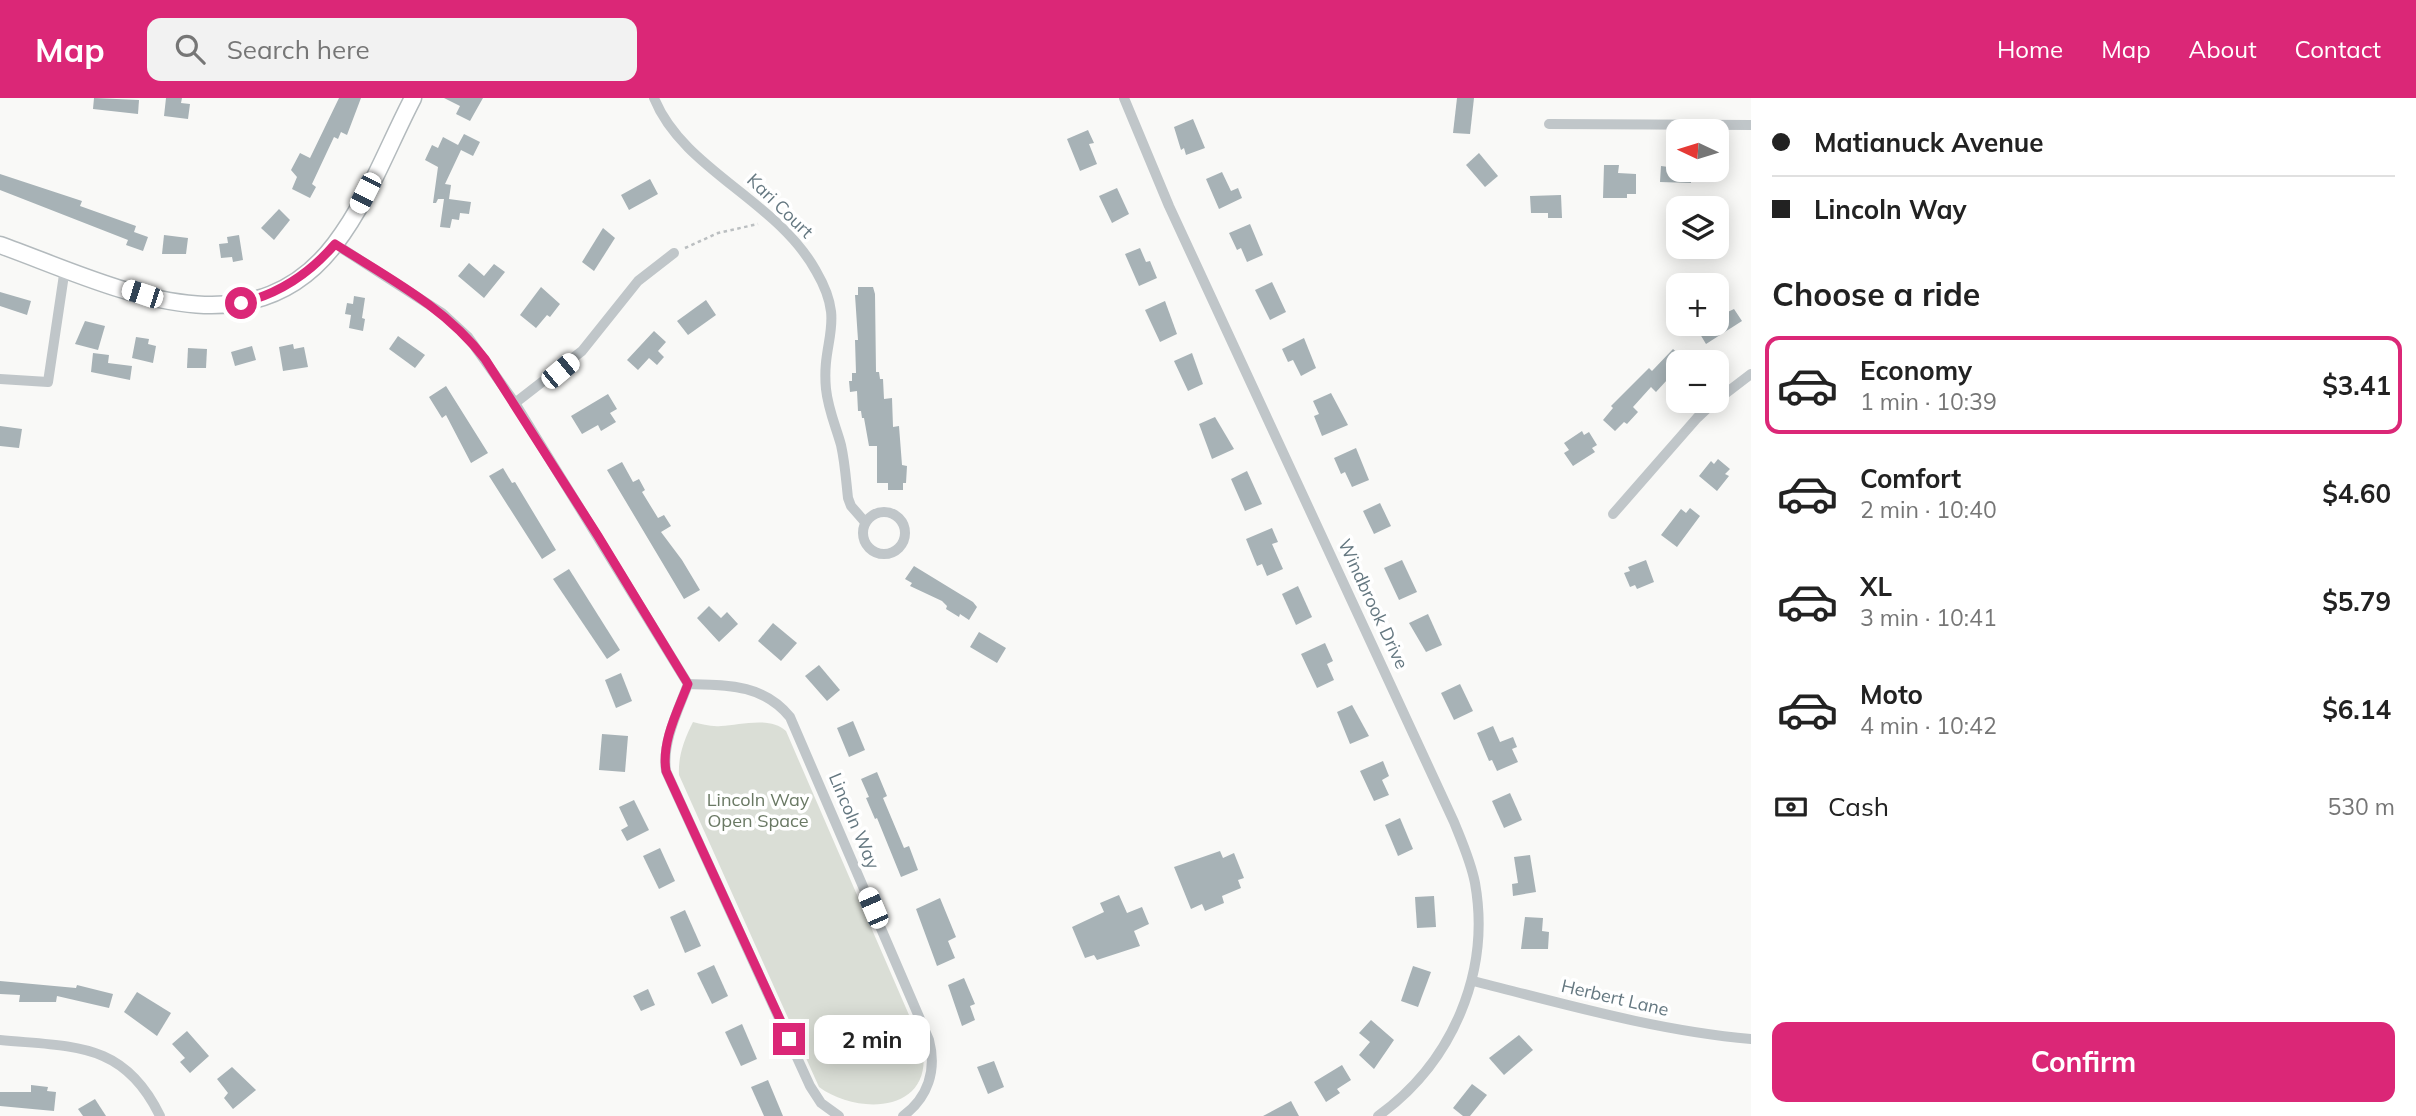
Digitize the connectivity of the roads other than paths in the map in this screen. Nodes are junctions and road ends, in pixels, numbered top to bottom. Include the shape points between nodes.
1 (413, 98) edge
2 (654, 98) edge
3 (1124, 98) edge
4 (1549, 124) dead end
5 (1751, 125) edge
6 (335, 244) junction
7 (0, 245) edge
8 (674, 253) road end
9 (65, 268) junction
10 (1751, 374) edge
11 (0, 379) edge
12 (1729, 390) edge
13 (515, 403) junction
14 (1702, 413) edge
15 (1613, 514) dead end
16 (865, 522) junction
17 (688, 684) junction
18 (1473, 981) junction
19 (1751, 1039) edge
20 (0, 1040) edge
21 (160, 1116) edge
22 (839, 1116) edge
23 (903, 1116) edge
24 (1378, 1116) edge

1 - 6 street
2 - 16 street, Kari Court via 683,143 769,215 816,269 830,301 833,323 825,375 827,399 841,447 848,498
3 - 18 street, Windbrook Drive via 1466,851 1477,901
4 - 5 street
6 - 9 street via 287,285 250,301 222,306 170,302
6 - 13 street via 455,323
7 - 9 street
8 - 13 street via 638,281 582,351
9 - 11 street via 48,382
10 - 12 street
13 - 17 street
14 - 15 street
16 - 16 street, Kari Court via 863,536 874,551 889,554 903,543 904,526 892,513 875,513
17 - 22 street via 666,752 670,781 810,1086 821,1103
17 - 23 street, Lincoln Way via 750,689 775,700 790,717 931,1047 929,1082
18 - 19 street, Herbert Lane via 1699,1034
18 - 24 street, Windbrook Drive via 1436,1060
20 - 21 street via 95,1051 136,1077

